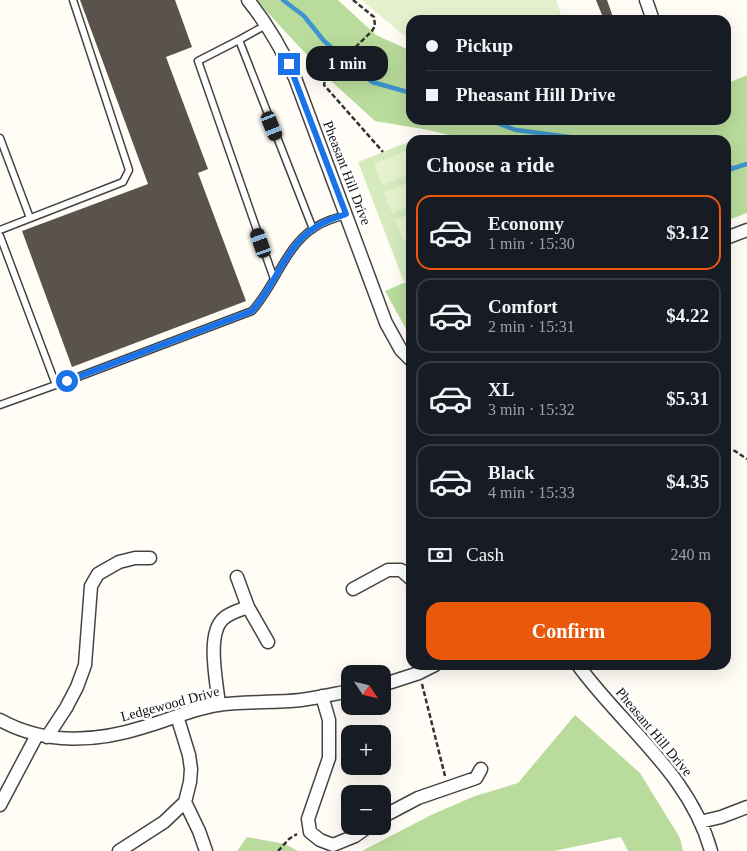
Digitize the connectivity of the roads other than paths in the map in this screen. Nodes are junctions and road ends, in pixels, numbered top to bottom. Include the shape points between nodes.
1 (72, 0) edge
2 (248, 0) edge
3 (646, 0) edge
4 (651, 15) edge
5 (267, 24) junction
6 (239, 40) junction
7 (0, 138) edge
8 (346, 214) junction
9 (30, 218) junction
10 (313, 228) junction
11 (0, 230) edge
12 (747, 230) edge
13 (0, 236) edge
14 (731, 236) edge
15 (274, 279) junction
16 (406, 355) edge
17 (56, 385) junction
18 (0, 405) edge
19 (150, 558) dead end
20 (406, 574) edge
21 (237, 577) dead end
22 (353, 589) dead end
23 (248, 607) junction
24 (268, 642) dead end
25 (425, 670) edge
26 (582, 670) edge
27 (391, 682) edge
28 (341, 693) edge
29 (322, 696) junction
30 (219, 705) junction
31 (177, 716) junction
32 (0, 720) edge
33 (42, 736) junction
34 (481, 769) dead end
35 (185, 802) junction
36 (0, 805) edge
37 (747, 807) edge
38 (391, 812) edge
39 (700, 822) junction
40 (356, 835) edge
41 (119, 851) edge
42 (206, 851) edge
43 (710, 851) edge

1 - 9 lane via 129,170 123,182
2 - 5 street, Pheasant Hill Drive
3 - 4 street
5 - 6 lane
5 - 8 street, Pheasant Hill Drive via 295,78
6 - 10 lane
6 - 15 lane via 198,61
7 - 9 lane
8 - 10 lane
8 - 16 street, Pheasant Hill Drive via 386,323
9 - 11 lane
10 - 15 lane via 294,247
12 - 14 street
13 - 17 lane
15 - 17 lane via 252,311
17 - 18 lane
19 - 33 street via 119,562 98,574 91,586 85,665 60,718
20 - 22 street via 401,570 388,570
21 - 23 street
23 - 24 street
23 - 30 street via 222,620 216,632 213,644
25 - 27 street
26 - 39 street, Pheasant Hill Drive via 663,762
28 - 29 street, Ledgewood Drive
29 - 30 street, Ledgewood Drive
29 - 40 street via 329,720 329,758 308,819 310,832 333,845
30 - 31 street, Ledgewood Drive
31 - 33 street, Ledgewood Drive via 105,737
31 - 35 street via 191,769
32 - 33 street, Ledgewood Drive
33 - 36 street
34 - 38 street via 476,778 418,798
35 - 41 street via 164,822
35 - 42 street
37 - 39 street
39 - 43 street, Pheasant Hill Drive

